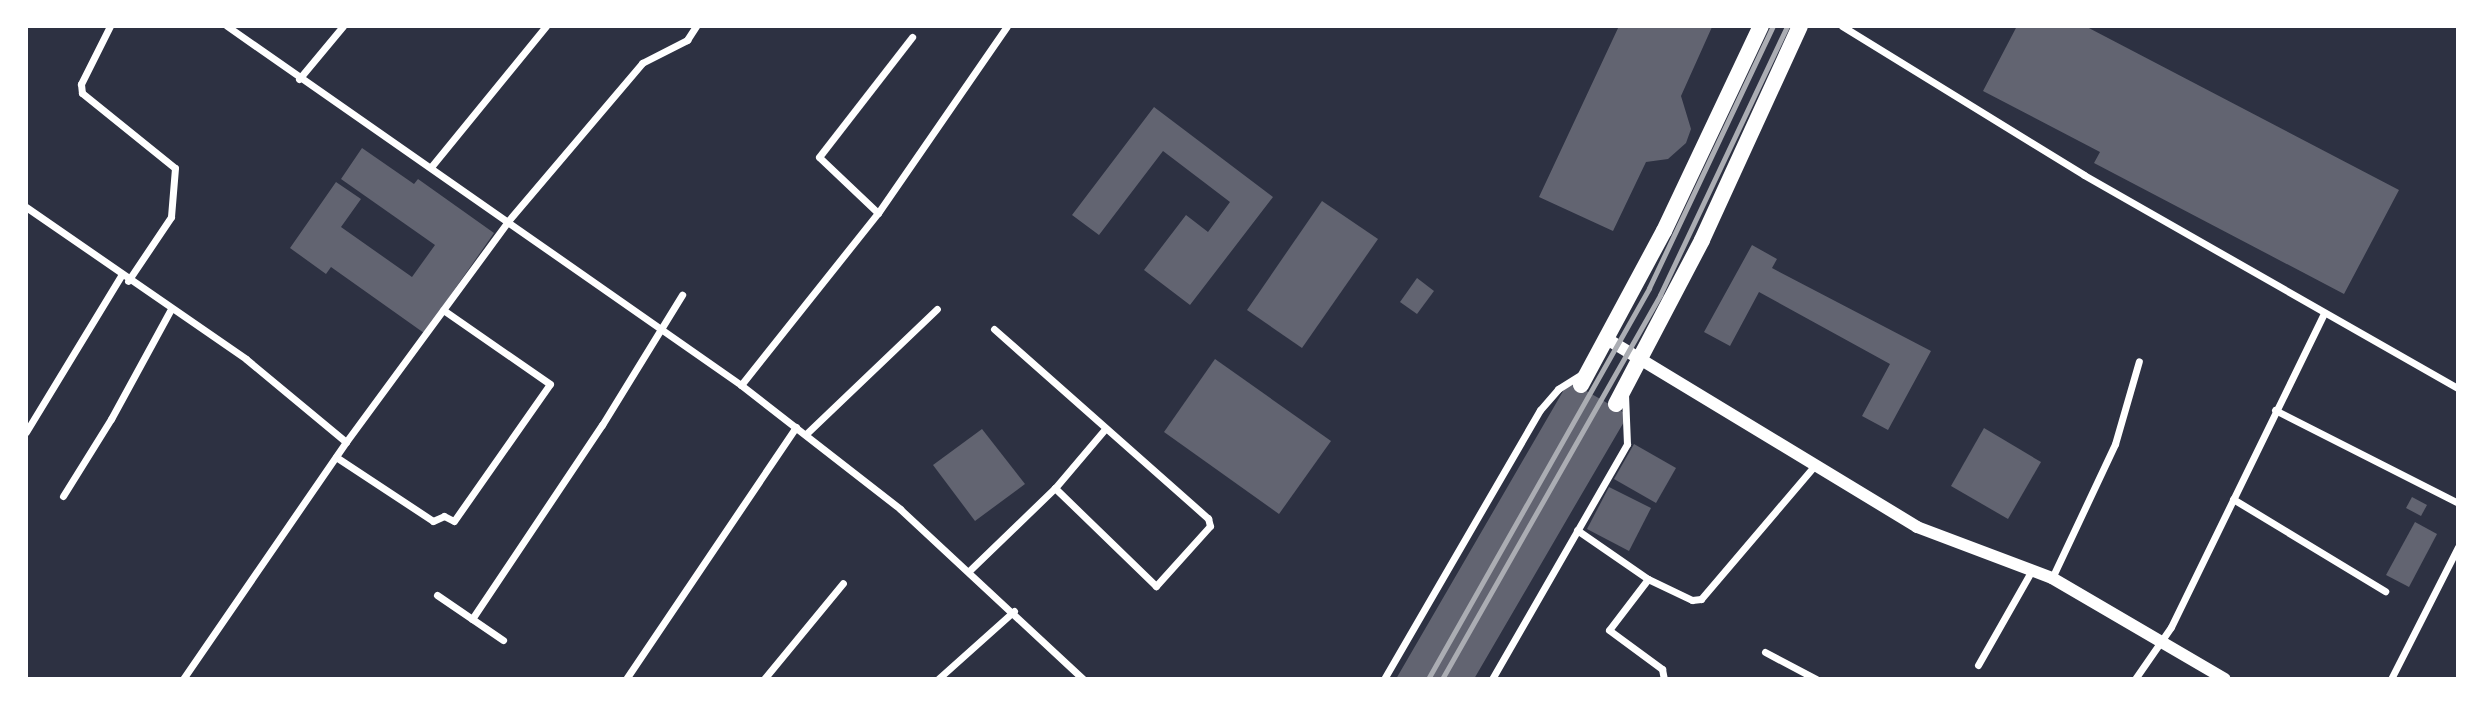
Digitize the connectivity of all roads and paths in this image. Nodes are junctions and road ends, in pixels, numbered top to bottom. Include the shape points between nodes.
1 (110, 26) edge
2 (227, 26) edge
3 (343, 26) edge
4 (547, 26) edge
5 (696, 26) edge
6 (1007, 26) edge
7 (1761, 26) edge
8 (1800, 26) edge
9 (1842, 26) edge
10 (912, 37) dead end
11 (299, 79) junction
12 (431, 167) junction
13 (26, 208) edge
14 (878, 213) junction
15 (509, 220) junction
16 (121, 276) junction
17 (128, 281) junction
18 (682, 295) dead end
19 (937, 309) dead end
20 (170, 310) junction
21 (443, 310) junction
22 (2323, 315) junction
23 (660, 329) junction
24 (994, 329) dead end
25 (1607, 339) junction
26 (1642, 358) junction
27 (2139, 361) dead end
28 (1590, 370) junction
29 (741, 384) junction
30 (1581, 385) dead end
31 (2458, 388) edge
32 (1620, 397) joint
33 (2275, 410) junction
34 (796, 427) junction
35 (1105, 429) junction
36 (26, 432) edge
37 (806, 435) junction
38 (346, 442) junction
39 (336, 457) junction
40 (1816, 464) junction
41 (1055, 488) junction
42 (63, 496) dead end
43 (2232, 499) junction
44 (2458, 503) edge
45 (1577, 530) junction
46 (2458, 547) edge
47 (2032, 569) junction
48 (970, 570) junction
49 (2052, 578) junction
50 (1648, 579) junction
51 (843, 583) dead end
52 (2385, 591) dead end
53 (437, 595) dead end
54 (1014, 611) junction
55 (472, 619) junction
56 (503, 640) dead end
57 (2162, 641) junction
58 (1765, 652) dead end
59 (1978, 665) dead end
60 (183, 679) edge
61 (626, 679) edge
62 (764, 679) edge
63 (938, 679) edge
64 (1083, 679) edge
65 (1384, 679) edge
66 (1492, 679) edge
67 (1664, 679) edge
68 (1816, 679) edge
69 (2135, 679) edge
70 (2225, 679) edge
71 (2391, 679) edge

1 - 17 street via 81,84 82,93 175,168 171,217
2 - 11 street
3 - 11 street
4 - 12 street
5 - 15 street via 687,40 642,63
6 - 14 street
7 - 25 main road
8 - 26 main road
9 - 22 street
10 - 14 street via 818,157
11 - 12 street
12 - 15 street
13 - 16 street
14 - 29 street
15 - 21 street
15 - 23 street
16 - 17 street
16 - 36 street
17 - 20 street
18 - 23 street
19 - 37 street
20 - 38 street via 246,359
20 - 42 street
21 - 38 street
21 - 39 street via 550,384 454,521 444,516 433,521
22 - 31 street
22 - 33 street
23 - 29 street
23 - 55 street via 602,425
24 - 35 street
25 - 26 street
25 - 28 main road
26 - 32 main road
26 - 40 street
27 - 49 street via 2115,444
28 - 30 main road
28 - 65 street via 1558,389 1540,410
29 - 34 street
32 - 45 street via 1627,444
33 - 43 street
33 - 44 street
34 - 37 street
34 - 61 street
35 - 41 street
35 - 41 street via 1208,518 1207,534 1156,586
37 - 48 street
38 - 39 street
39 - 60 street
40 - 47 street via 1917,527
40 - 50 street via 1701,599 1692,600
41 - 48 street
43 - 52 street
43 - 57 street
45 - 50 street
45 - 66 street
46 - 71 street
47 - 49 street
47 - 59 street
48 - 54 street
49 - 57 street
50 - 67 street via 1609,630 1658,665
51 - 62 street
53 - 55 street
54 - 63 street
54 - 64 street
55 - 56 street
57 - 69 street
57 - 70 street
58 - 68 street

